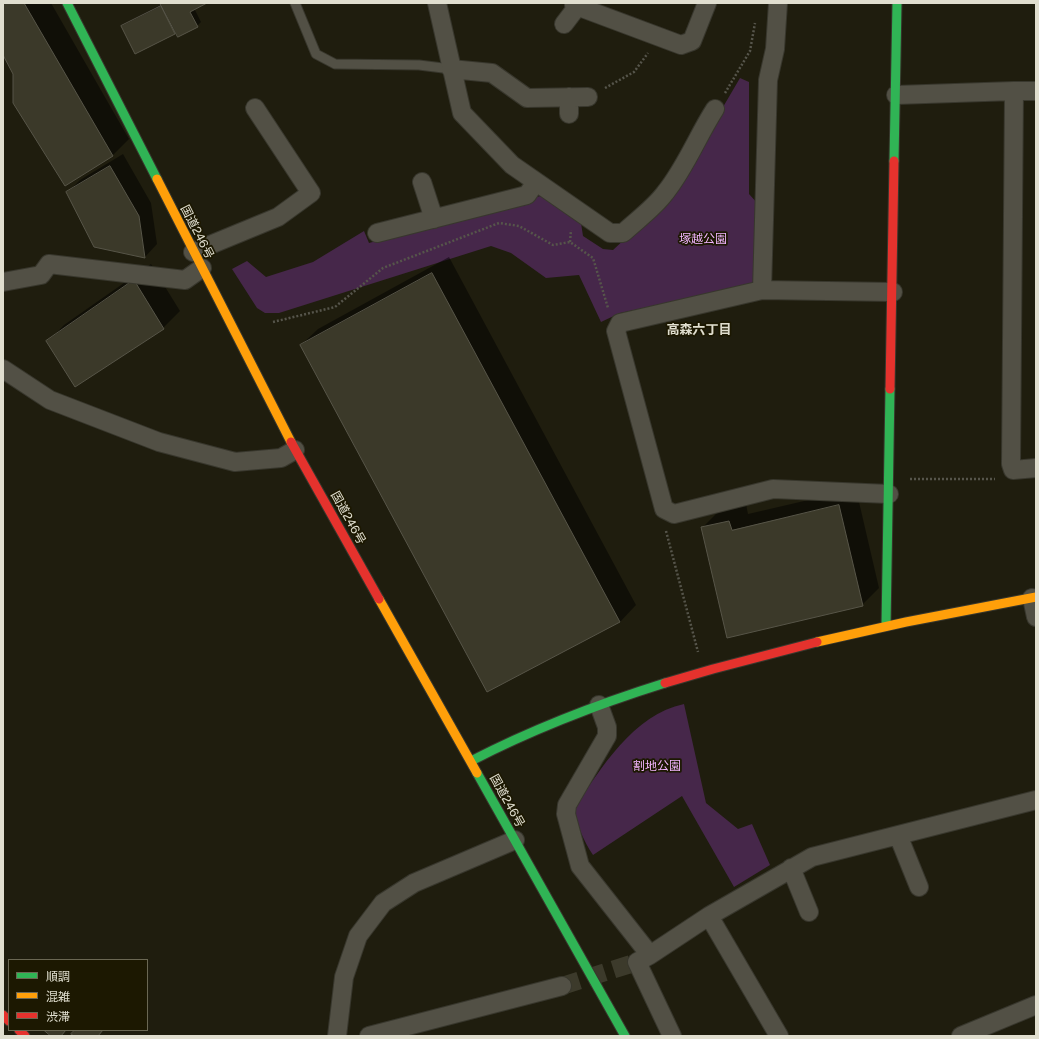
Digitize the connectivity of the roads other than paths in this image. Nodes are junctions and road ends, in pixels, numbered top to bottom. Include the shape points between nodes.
1 (67, 3) edge
2 (295, 3) edge
3 (437, 3) edge
4 (707, 3) edge
5 (778, 3) edge
6 (896, 3) edge
7 (578, 5) edge
8 (564, 24) dead end
9 (451, 69) junction
10 (1036, 91) edge
11 (1014, 92) junction
12 (896, 95) junction
13 (588, 96) dead end
14 (715, 109) dead end
15 (264, 113) dead end
16 (422, 182) dead end
17 (536, 182) junction
18 (434, 219) junction
19 (377, 233) dead end
20 (194, 252) junction
21 (202, 268) junction
22 (3, 282) edge
23 (762, 290) junction
24 (893, 292) junction
25 (3, 369) edge
26 (296, 450) junction
27 (1036, 468) edge
28 (889, 486) junction
29 (1034, 597) edge
30 (1036, 618) edge
31 (886, 626) junction
32 (599, 705) junction
33 (471, 761) junction
34 (1036, 800) edge
35 (898, 835) junction
36 (515, 840) junction
37 (791, 868) junction
38 (919, 886) dead end
39 (809, 912) dead end
40 (709, 916) junction
41 (650, 954) junction
42 (562, 986) tunnel mouth
43 (1036, 1005) edge
44 (337, 1036) edge
45 (369, 1036) edge
46 (625, 1036) edge
47 (672, 1036) edge
48 (779, 1036) edge
49 (961, 1036) edge

1 - 20 main road, 国道246号
2 - 9 lane via 316,54 336,64
3 - 9 street
4 - 7 street via 692,41 681,46
5 - 23 street via 775,49 768,80
6 - 12 main road
7 - 8 street
9 - 13 street via 492,73 527,98 570,106
9 - 17 street via 462,113 512,165
10 - 11 street
11 - 12 street
11 - 27 street via 1011,464 1013,470
12 - 24 main road
14 - 17 street via 701,130 688,161 665,194 623,233 610,233
15 - 20 street via 316,190 278,217
16 - 18 street
17 - 18 street via 527,195
18 - 19 street
20 - 21 main road, 国道246号
21 - 22 street via 184,280 49,264 41,275
21 - 26 main road, 国道246号
23 - 24 street
23 - 28 street via 620,322 616,331 664,509 674,514 773,489
24 - 28 main road
25 - 26 street via 50,400 159,442 235,462 281,458
26 - 33 main road, 国道246号
28 - 31 main road
29 - 30 street
29 - 31 main road
31 - 32 main road via 797,646 702,672
32 - 33 main road via 525,734
32 - 41 street via 607,727 607,736 567,805 566,814 580,866
33 - 36 main road, 国道246号
34 - 35 street
35 - 37 street via 812,857
35 - 38 street
36 - 44 street via 414,883 383,903 358,936 344,977
36 - 46 main road, 国道246号
37 - 39 street
37 - 40 street
40 - 41 street
40 - 48 street
41 - 47 street via 637,962
42 - 45 street
43 - 49 street

